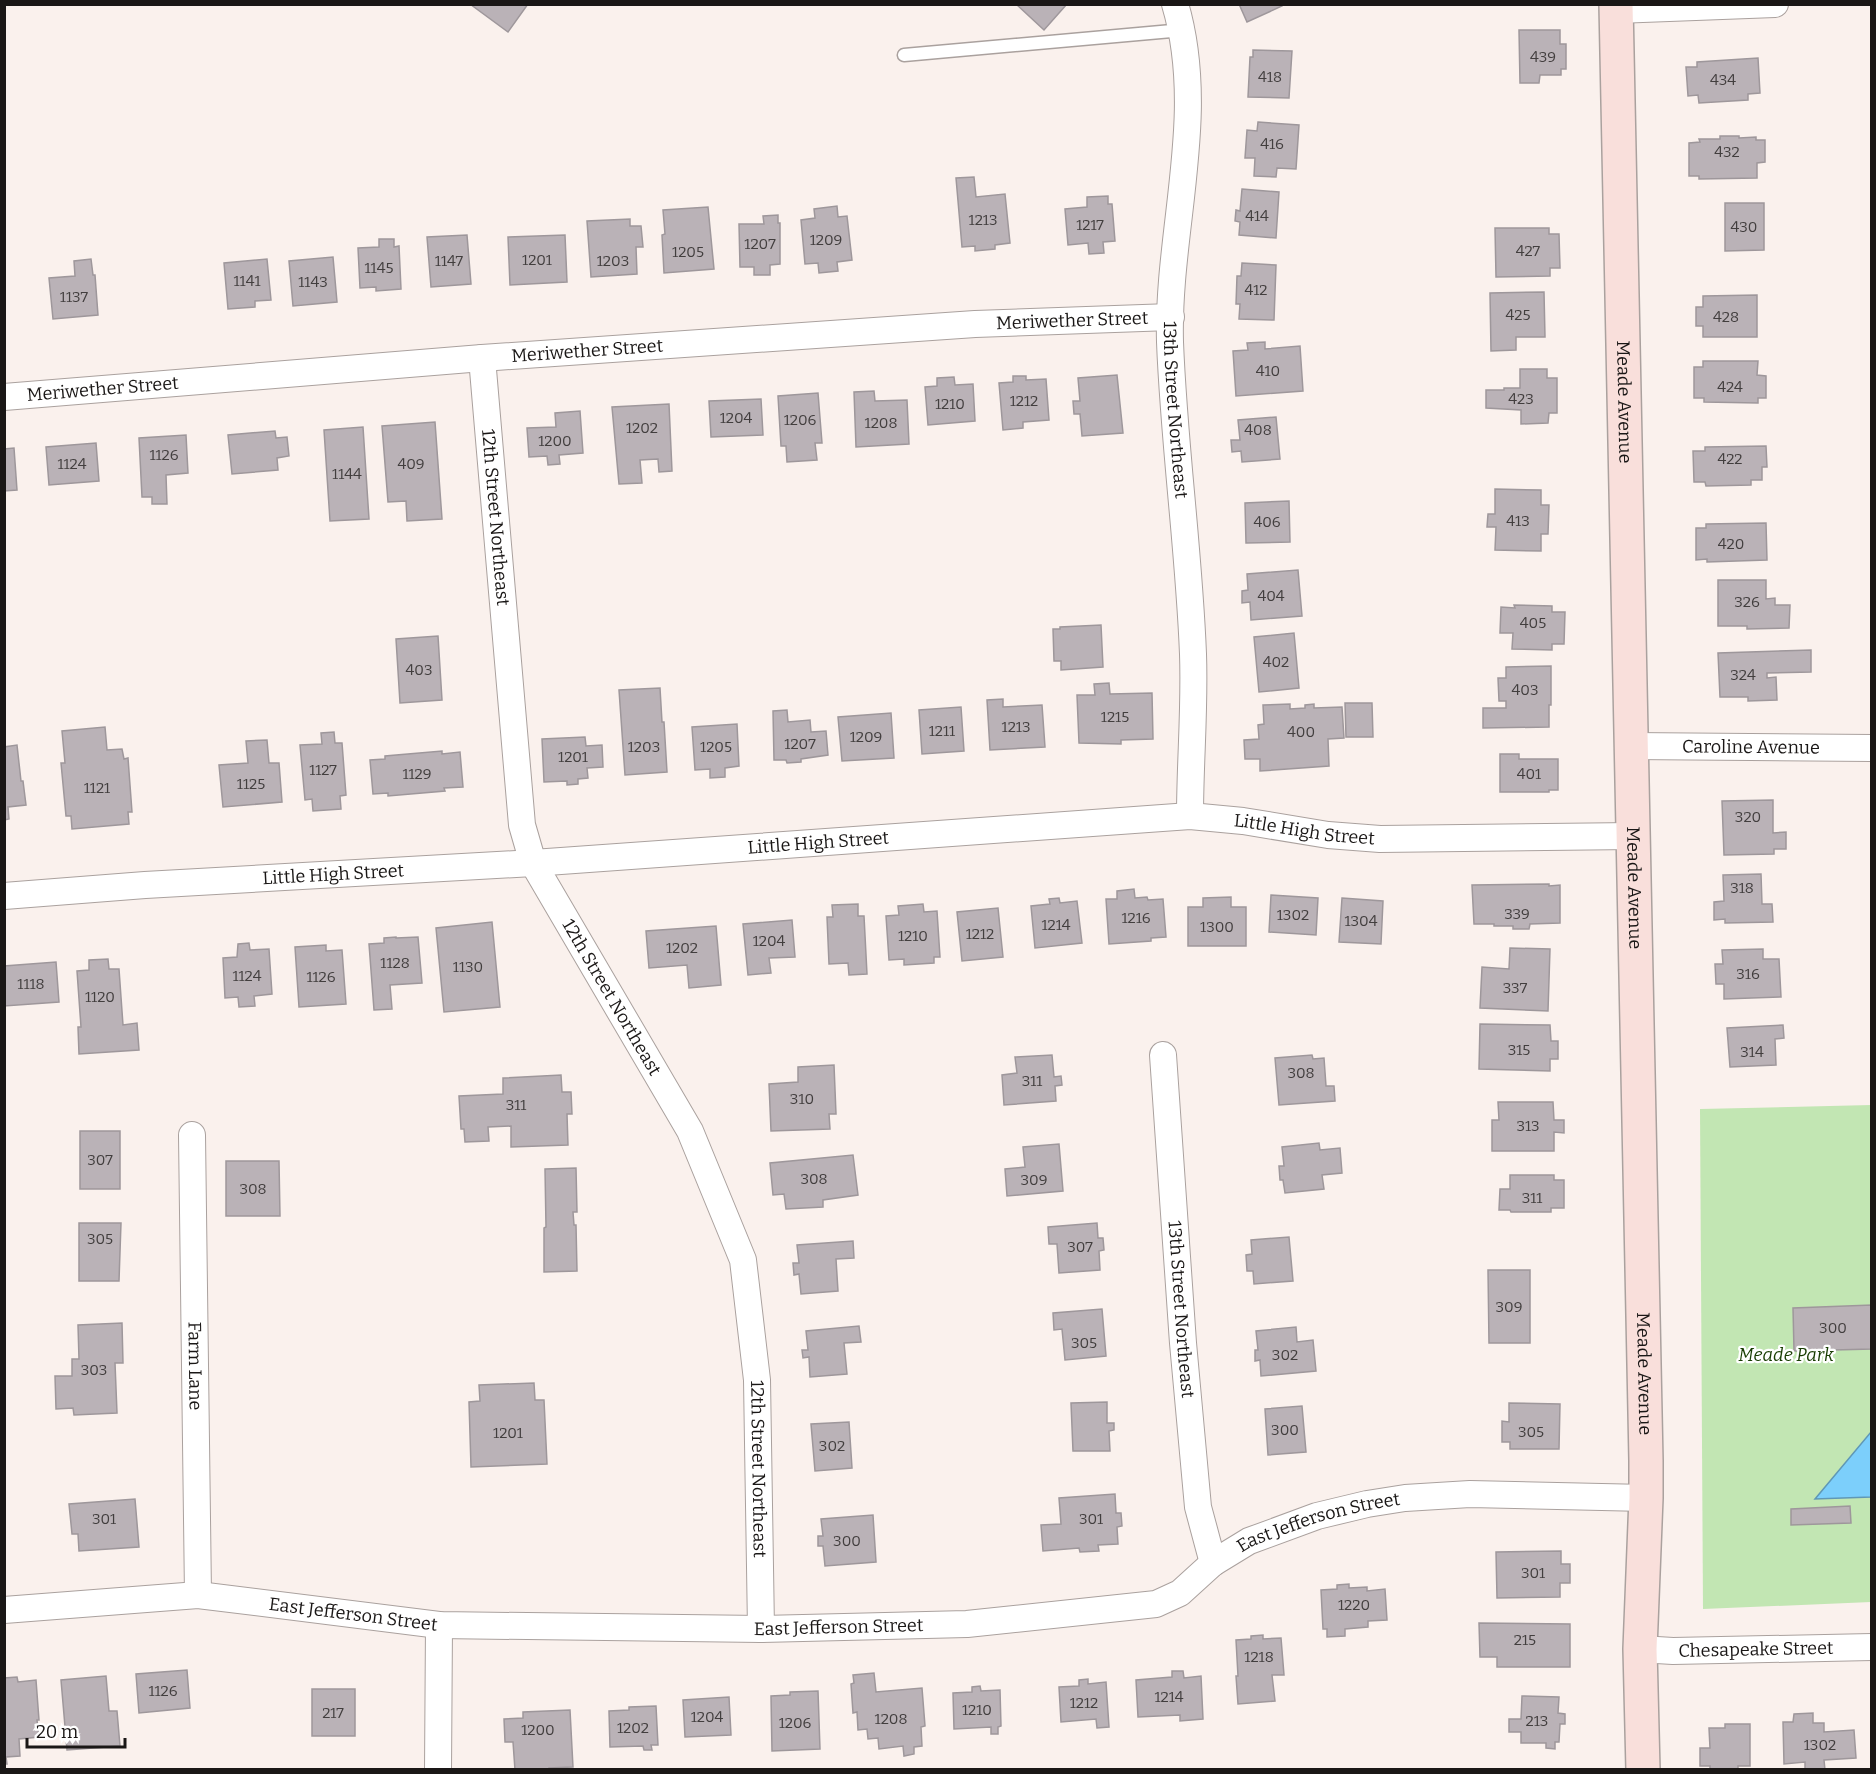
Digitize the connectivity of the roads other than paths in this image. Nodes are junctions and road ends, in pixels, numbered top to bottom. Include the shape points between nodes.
1 (1175, 4) edge
2 (1775, 4) edge
3 (1616, 7) edge
4 (1183, 30) junction
5 (904, 55) dead end
6 (1171, 317) junction
7 (482, 358) junction
8 (4, 397) edge
9 (1631, 746) junction
10 (1872, 748) edge
11 (1190, 816) junction
12 (1633, 836) junction
13 (533, 863) junction
14 (4, 896) edge
15 (1163, 1055) dead end
16 (192, 1135) dead end
17 (1646, 1498) junction
18 (1214, 1563) junction
19 (198, 1595) junction
20 (4, 1610) edge
21 (439, 1625) junction
22 (761, 1629) junction
23 (1872, 1647) edge
24 (1640, 1649) junction
25 (438, 1770) edge
26 (1642, 1770) edge

1 - 4 street, 13th Street Northeast
2 - 3 street
3 - 9 main road, Meade Avenue
4 - 5 lane
4 - 6 street, 13th Street Northeast via 1188,71 1187,141
6 - 7 street, Meriwether Street via 975,324
6 - 11 street, 13th Street Northeast via 1193,655
7 - 8 street, Meriwether Street
7 - 13 street, 12th Street Northeast via 522,825
9 - 10 street, Caroline Avenue
9 - 12 main road, Meade Avenue
11 - 12 street, Little High Street via 1380,839
11 - 13 street, Little High Street
12 - 17 main road, Meade Avenue
13 - 14 street, Little High Street
13 - 22 street, 12th Street Northeast via 690,1131 743,1260 757,1380
15 - 18 street, 13th Street Northeast via 1198,1507
16 - 19 street, Farm Lane
17 - 18 street, East Jefferson Street via 1470,1494 1405,1498 1317,1516 1249,1541
17 - 24 main road, Meade Avenue
18 - 22 street, East Jefferson Street via 1180,1593 1156,1604 967,1624
19 - 20 street, East Jefferson Street
19 - 21 street, East Jefferson Street
21 - 22 street, East Jefferson Street
21 - 25 street
23 - 24 street, Chesapeake Street
24 - 26 main road, Meade Avenue

